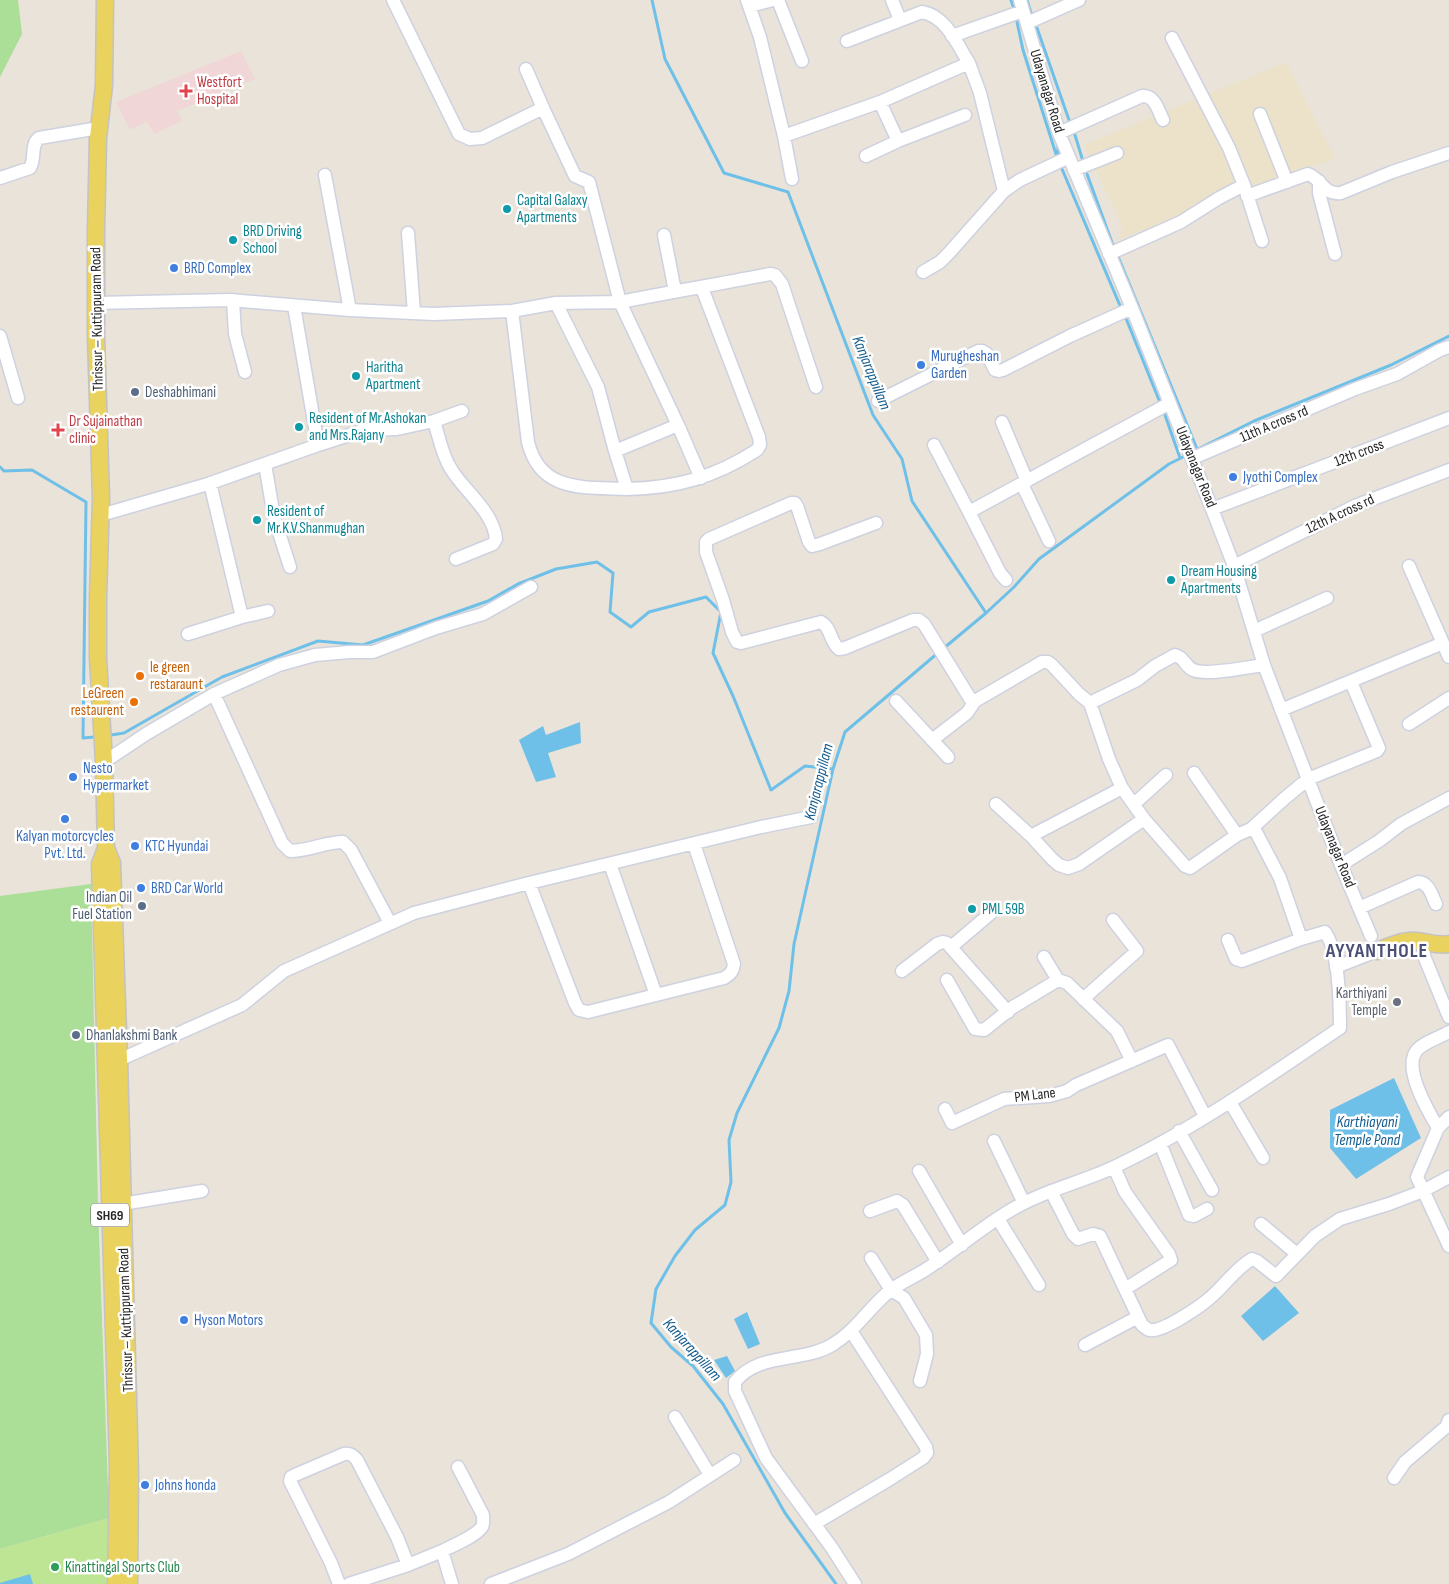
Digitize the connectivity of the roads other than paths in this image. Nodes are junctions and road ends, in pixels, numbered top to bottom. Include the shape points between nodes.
1 (105, 0) edge
2 (393, 0) edge
3 (772, 0) edge
4 (778, 0) edge
5 (892, 0) edge
6 (1079, 0) edge
7 (749, 3) edge
8 (1023, 12) edge
9 (900, 20) junction
10 (952, 36) junction
11 (1172, 38) dead end
12 (847, 42) dead end
13 (802, 61) dead end
14 (968, 63) junction
15 (526, 69) dead end
16 (880, 102) junction
17 (543, 108) junction
18 (1260, 114) dead end
19 (965, 115) dead end
20 (1163, 120) dead end
21 (99, 128) junction
22 (1060, 133) junction
23 (784, 136) junction
24 (898, 142) junction
25 (1116, 153) dead end
26 (1449, 153) edge
27 (866, 156) dead end
28 (1069, 157) junction
29 (1074, 170) junction
30 (325, 175) dead end
31 (0, 178) edge
32 (792, 178) dead end
33 (1320, 181) junction
34 (1287, 182) junction
35 (1004, 191) junction
36 (1245, 191) junction
37 (408, 233) dead end
38 (664, 235) dead end
39 (1262, 241) dead end
40 (1115, 252) junction
41 (1335, 254) dead end
42 (923, 272) dead end
43 (702, 288) junction
44 (675, 291) junction
45 (233, 300) junction
46 (620, 302) junction
47 (96, 303) junction
48 (556, 303) junction
49 (294, 306) junction
50 (1132, 308) junction
51 (350, 310) junction
52 (512, 311) junction
53 (414, 314) junction
54 (0, 339) edge
55 (1449, 347) edge
56 (245, 372) dead end
57 (816, 387) dead end
58 (18, 398) dead end
59 (878, 402) dead end
60 (1170, 403) junction
61 (462, 411) dead end
62 (1449, 418) edge
63 (434, 421) junction
64 (1002, 422) dead end
65 (678, 425) junction
66 (318, 445) junction
67 (934, 445) dead end
68 (615, 451) junction
69 (1191, 455) junction
70 (265, 464) junction
71 (1449, 470) edge
72 (701, 478) junction
73 (210, 483) junction
74 (1024, 483) junction
75 (627, 489) junction
76 (1212, 509) junction
77 (969, 512) junction
78 (101, 515) junction
79 (876, 523) dead end
80 (1049, 541) dead end
81 (456, 559) dead end
82 (1234, 566) junction
83 (1409, 566) dead end
84 (290, 567) dead end
85 (1006, 580) dead end
86 (531, 587) dead end
87 (1327, 598) dead end
88 (268, 611) dead end
89 (242, 616) junction
90 (1254, 631) junction
91 (188, 634) dead end
92 (1443, 643) junction
93 (1449, 657) edge
94 (1264, 665) junction
95 (1350, 682) junction
96 (214, 694) junction
97 (1449, 698) edge
98 (896, 701) dead end
99 (975, 702) junction
100 (1090, 703) junction
101 (1281, 710) junction
102 (1410, 724) dead end
103 (932, 740) junction
104 (948, 757) dead end
105 (104, 762) junction
106 (1194, 773) dead end
107 (1166, 775) dead end
108 (1308, 779) junction
109 (1122, 788) junction
110 (1449, 798) edge
111 (996, 804) dead end
112 (1134, 804) junction
113 (811, 816) dead end
114 (1144, 819) junction
115 (1252, 829) junction
116 (1237, 835) junction
117 (1031, 836) junction
118 (694, 844) junction
119 (106, 848) junction
120 (610, 864) junction
121 (1341, 865) junction
122 (529, 883) junction
123 (1436, 904) dead end
124 (1359, 908) junction
125 (991, 913) dead end
126 (1113, 920) dead end
127 (390, 923) junction
128 (1302, 939) junction
129 (1228, 940) dead end
130 (1423, 942) junction
131 (1375, 944) junction
132 (1449, 944) edge
133 (951, 947) junction
134 (1044, 957) dead end
135 (1336, 967) junction
136 (902, 971) dead end
137 (946, 980) dead end
138 (1058, 980) junction
139 (656, 995) junction
140 (1083, 998) junction
141 (1008, 1012) junction
142 (1449, 1017) edge
143 (1449, 1032) edge
144 (119, 1060) junction
145 (1132, 1061) junction
146 (1230, 1102) junction
147 (945, 1109) dead end
148 (1205, 1116) junction
149 (1449, 1117) edge
150 (1438, 1128) junction
151 (1180, 1132) junction
152 (994, 1141) dead end
153 (1160, 1143) junction
154 (1263, 1158) dead end
155 (1114, 1167) junction
156 (919, 1171) dead end
157 (1449, 1177) edge
158 (1212, 1190) dead end
159 (202, 1191) dead end
160 (1051, 1191) junction
161 (1423, 1191) junction
162 (1024, 1203) junction
163 (122, 1204) junction
164 (1207, 1208) dead end
165 (870, 1211) dead end
166 (998, 1218) junction
167 (1261, 1224) dead end
168 (1447, 1239) edge
169 (962, 1245) junction
170 (1298, 1254) junction
171 (871, 1258) dead end
172 (938, 1262) junction
173 (1039, 1285) dead end
174 (1125, 1289) junction
175 (890, 1290) junction
176 (1138, 1317) junction
177 (851, 1331) junction
178 (1085, 1345) dead end
179 (920, 1380) dead end
180 (675, 1417) dead end
181 (1449, 1420) edge
182 (734, 1460) dead end
183 (458, 1467) dead end
184 (710, 1475) junction
185 (1394, 1478) dead end
186 (814, 1524) junction
187 (442, 1551) junction
188 (408, 1565) junction
189 (388, 1571) junction
190 (116, 1584) edge
191 (128, 1584) edge
192 (339, 1584) edge
193 (349, 1584) edge
194 (393, 1584) edge
195 (452, 1584) edge
196 (491, 1584) edge
197 (855, 1584) edge

1 - 21 main road, Thrissur – Kuttippuram Road / SH69 via 104,85
2 - 17 street via 460,134 470,140 482,138
3 - 7 street
4 - 13 street
5 - 9 street
6 - 8 street
7 - 23 street
8 - 10 street
8 - 22 street, Udayanagar Road
9 - 10 street via 922,12 930,13 946,26
9 - 12 street
10 - 14 street
11 - 36 street via 1229,148
14 - 16 street
14 - 35 street via 980,94
15 - 17 street
16 - 23 street
16 - 24 street
17 - 46 street via 575,176 589,182
18 - 34 street
19 - 24 street
20 - 22 street via 1152,98 1142,96
21 - 31 street via 39,138 34,145 30,168
21 - 47 main road, Thrissur – Kuttippuram Road / SH69
22 - 28 street, Udayanagar Road
23 - 32 street
24 - 27 street
25 - 29 street
26 - 33 street via 1334,194
28 - 29 street, Udayanagar Road
28 - 35 street
29 - 40 street, Udayanagar Road
30 - 51 street
33 - 34 street via 1308,174
33 - 41 street via 1319,193
34 - 36 street
35 - 42 street via 940,262
36 - 39 street
36 - 40 street via 1218,198 1182,222
37 - 53 street
38 - 44 street
40 - 50 street, Udayanagar Road
43 - 44 street
43 - 57 street via 775,275 782,284
43 - 72 street via 760,445 737,463
44 - 46 street
45 - 47 street
45 - 49 street
45 - 56 street via 235,334
46 - 48 street
46 - 65 street
47 - 78 main road, Thrissur – Kuttippuram Road / SH69
48 - 52 street
48 - 68 street via 598,387
49 - 51 street
49 - 66 street
50 - 59 street via 1003,370 995,370 987,354 978,351
50 - 60 street, Udayanagar Road
51 - 53 street
52 - 53 street
52 - 75 street via 528,442 534,461 553,480 566,485
54 - 58 street
55 - 69 street, 11th A cross rd via 1398,374
60 - 69 street, Udayanagar Road
60 - 74 street
61 - 63 street
62 - 76 street, 12th cross
63 - 66 street via 365,430
63 - 81 street via 449,465 487,516 496,539 493,544
64 - 74 street
65 - 68 street
65 - 72 street
66 - 70 street
67 - 77 street
68 - 75 street
69 - 76 street, Udayanagar Road
70 - 73 street
70 - 84 street via 274,517
71 - 82 street, 12th A cross rd via 1357,505
72 - 75 street via 667,486
73 - 78 street
73 - 89 street
74 - 77 street
74 - 80 street
76 - 82 street, Udayanagar Road
77 - 85 street
78 - 105 main road, Thrissur – Kuttippuram Road / SH69 via 98,658
79 - 99 street via 812,546 797,506 791,502 706,542 706,552 735,639 741,643 821,622 839,649 919,620
82 - 90 street, Udayanagar Road
83 - 92 street
86 - 96 street via 483,614 373,652 315,655 279,665
87 - 90 street
88 - 89 street
89 - 91 street
90 - 94 street, Udayanagar Road
92 - 93 street
92 - 95 street
94 - 100 street via 1200,671 1190,668 1175,655 1137,680
94 - 101 street, Udayanagar Road
95 - 101 street
95 - 108 street via 1379,748
96 - 105 street
96 - 127 street via 282,843 290,852 343,842 352,850
97 - 102 street
98 - 103 street
99 - 100 street via 1042,662 1048,662
99 - 103 street via 967,713
100 - 109 street
101 - 108 street, Udayanagar Road
103 - 104 street
105 - 119 main road, Thrissur – Kuttippuram Road / SH69
106 - 116 street
107 - 112 street
108 - 115 street
108 - 121 street, Udayanagar Road
109 - 112 street
109 - 117 street
110 - 121 street via 1401,824
111 - 117 street
112 - 114 street
113 - 118 street
114 - 116 street via 1190,868
114 - 117 street via 1079,864 1068,868 1052,859
115 - 116 street
115 - 128 street via 1280,878
118 - 120 street
118 - 139 street via 734,964 733,970 724,978
119 - 144 main road, Thrissur – Kuttippuram Road via 112,863
119 - 190 main road, Thrissur – Kuttippuram Road / SH69 via 100,864 118,1466
120 - 122 street
120 - 139 street
121 - 124 street, Udayanagar Road
122 - 127 street via 414,913
122 - 139 street via 579,1010 588,1012
123 - 124 street via 1426,884 1418,882
124 - 131 street, Udayanagar Road
125 - 133 street
126 - 140 street via 1137,951
127 - 144 street via 284,971 242,1005
128 - 129 street via 1242,961 1236,959
128 - 135 street via 1325,932 1330,938
130 - 131 main road
130 - 132 main road
130 - 142 street via 1424,956
131 - 135 street
133 - 136 street via 947,942 937,944
133 - 141 street
134 - 138 street
135 - 146 street via 1340,1028
137 - 141 street via 976,1029 984,1030
138 - 140 street
138 - 141 street
140 - 145 street via 1117,1031
143 - 150 street via 1417,1050 1412,1065 1420,1093
144 - 163 main road, Thrissur – Kuttippuram Road
145 - 147 street, PM Lane via 1049,1096 1004,1099 954,1123
145 - 148 street, PM Lane via 1168,1045
146 - 148 street
146 - 154 street
148 - 151 street
149 - 150 street
150 - 161 street via 1417,1177
151 - 153 street
151 - 158 street
152 - 162 street
153 - 155 street
153 - 164 street via 1189,1214 1194,1216
155 - 160 street
155 - 174 street via 1125,1192 1171,1260
156 - 169 street
157 - 161 street
159 - 163 street
160 - 162 street
160 - 174 street via 1073,1234 1078,1238 1093,1234 1100,1236
161 - 168 street
161 - 170 street via 1340,1219 1315,1236
162 - 166 street
163 - 191 main road, Thrissur – Kuttippuram Road via 130,1473
165 - 172 street via 897,1201 903,1205
166 - 169 street
166 - 173 street
167 - 170 street
169 - 172 street
170 - 176 street via 1276,1276 1252,1259 1211,1297 1159,1329 1149,1330
171 - 175 street
172 - 175 street
174 - 176 street
175 - 177 street
175 - 179 street via 904,1298 926,1335 927,1354
176 - 178 street
177 - 186 street via 927,1453
177 - 186 street via 815,1354 750,1368 736,1382 735,1391 766,1458
180 - 184 street
181 - 185 street via 1446,1427 1405,1462
182 - 184 street
183 - 187 street via 483,1514 484,1522 477,1532
184 - 196 street via 669,1502 568,1554
186 - 197 street
187 - 188 street
187 - 195 street
188 - 189 street
188 - 192 street via 357,1460 344,1454 291,1477 290,1481 332,1563
189 - 193 street
189 - 194 street

